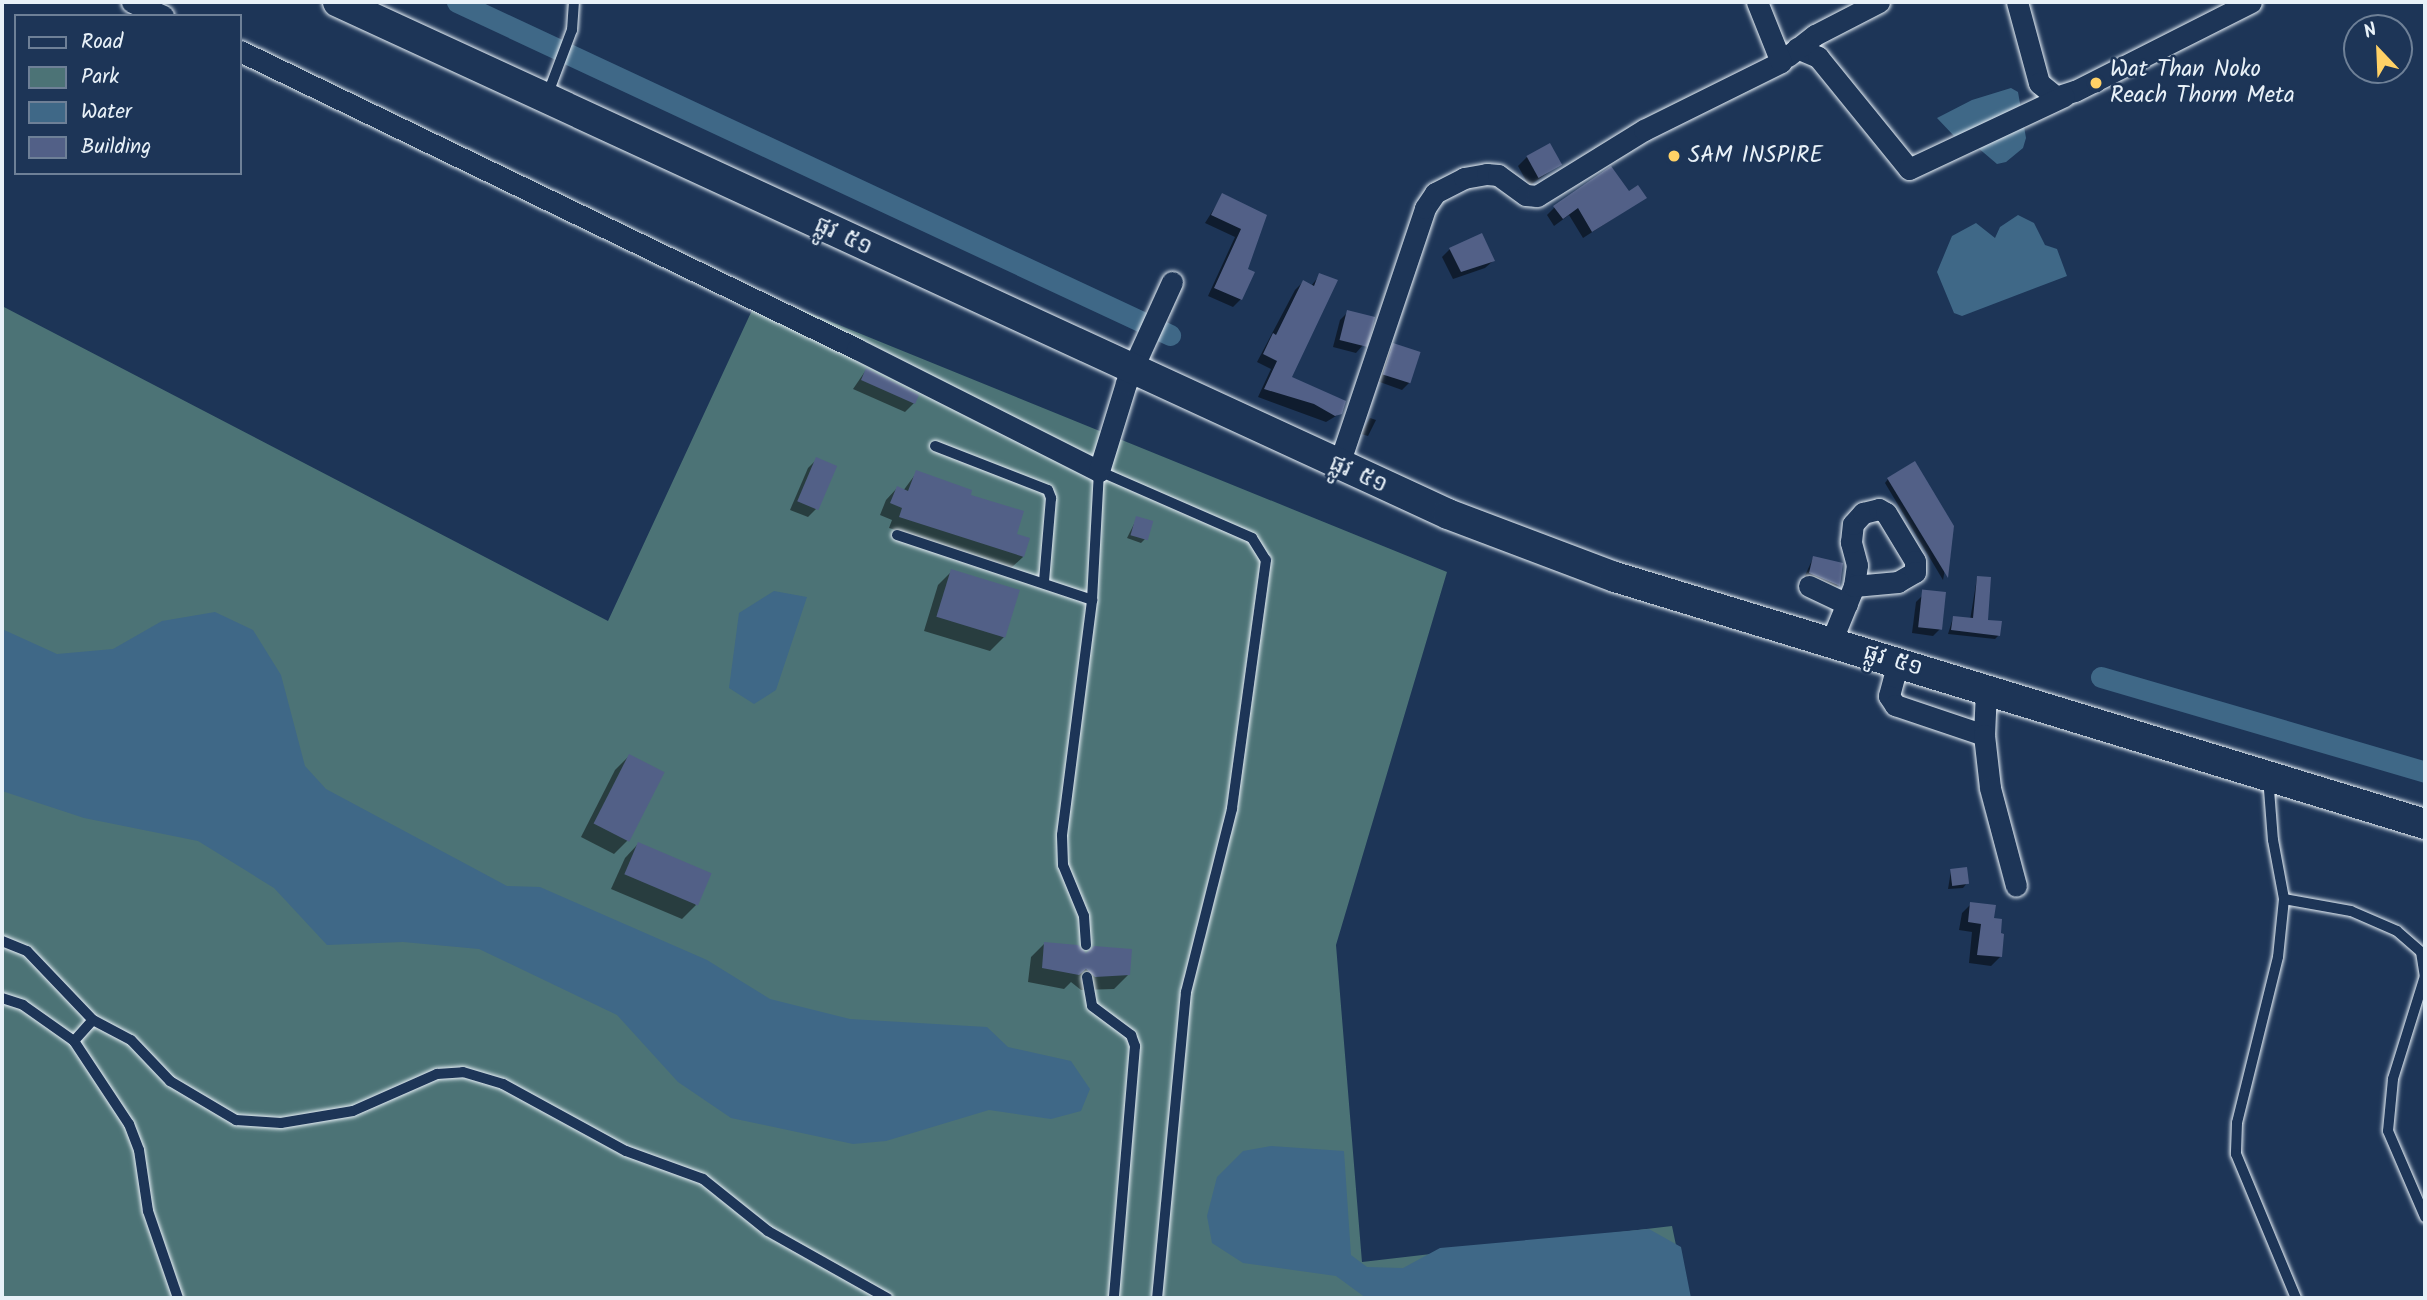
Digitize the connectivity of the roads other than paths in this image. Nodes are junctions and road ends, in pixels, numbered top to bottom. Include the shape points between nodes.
1 (132, 2) edge
2 (574, 2) edge
3 (1757, 2) edge
4 (1879, 2) edge
5 (2017, 2) edge
6 (2250, 2) edge
7 (347, 4) edge
8 (159, 14) edge
9 (242, 52) edge
10 (1789, 55) junction
11 (2064, 96) junction
12 (547, 99) junction
13 (1172, 282) dead end
14 (1129, 377) junction
15 (935, 446) dead end
16 (1338, 467) junction
17 (1099, 471) junction
18 (897, 535) dead end
19 (1044, 582) junction
20 (1809, 586) dead end
21 (1091, 600) junction
22 (1832, 642) junction
23 (1894, 680) junction
24 (1985, 715) junction
25 (2268, 776) junction
26 (2425, 824) edge
27 (2016, 886) dead end
28 (2284, 899) junction
29 (2, 941) edge
30 (1086, 945) dead end
31 (1087, 977) dead end
32 (2, 998) edge
33 (93, 1020) junction
34 (74, 1041) junction
35 (2425, 1217) edge
36 (178, 1298) edge
37 (887, 1298) edge
38 (1114, 1298) edge
39 (1157, 1298) edge
40 (2296, 1298) edge

1 - 8 street
2 - 12 lane via 572,30
3 - 10 street
4 - 10 street
5 - 11 street via 2039,83 2050,94
6 - 11 street
7 - 12 main road, ផ្លូវ ៥១
9 - 17 street
10 - 11 street via 1818,57 1909,169
10 - 16 street via 1644,130 1538,196 1526,195 1497,174 1464,178 1435,193 1425,208
12 - 14 main road, ផ្លូវ ៥១
13 - 14 street
14 - 16 main road, ផ្លូវ ៥១
14 - 17 street
15 - 19 lane via 1048,490
16 - 22 main road, ផ្លូវ ៥១ via 1615,577
17 - 21 lane
17 - 39 lane via 1252,538 1266,560 1232,809 1186,992
18 - 19 lane
19 - 21 lane
20 - 22 street via 1850,595
21 - 30 lane via 1062,835 1063,865 1084,916
22 - 23 main road, ផ្លូវ ៥១
23 - 24 main road, ផ្លូវ ៥១
23 - 24 street via 1901,709
24 - 25 main road, ផ្លូវ ៥១
24 - 27 street via 1996,813
25 - 26 main road, ផ្លូវ ៥១
25 - 28 lane
28 - 35 lane via 2351,911 2397,931 2420,952 2425,976 2393,1079 2388,1131
28 - 40 lane via 2278,957 2237,1123 2236,1154
29 - 33 lane via 27,951
31 - 38 lane via 1092,1006 1131,1035 1136,1046
32 - 34 lane via 23,1005
33 - 34 lane
33 - 37 lane via 131,1040 170,1081 236,1120 281,1123 353,1111 437,1074 463,1072 503,1084 626,1151 703,1179 768,1231
34 - 36 lane via 129,1124 139,1150 148,1211

